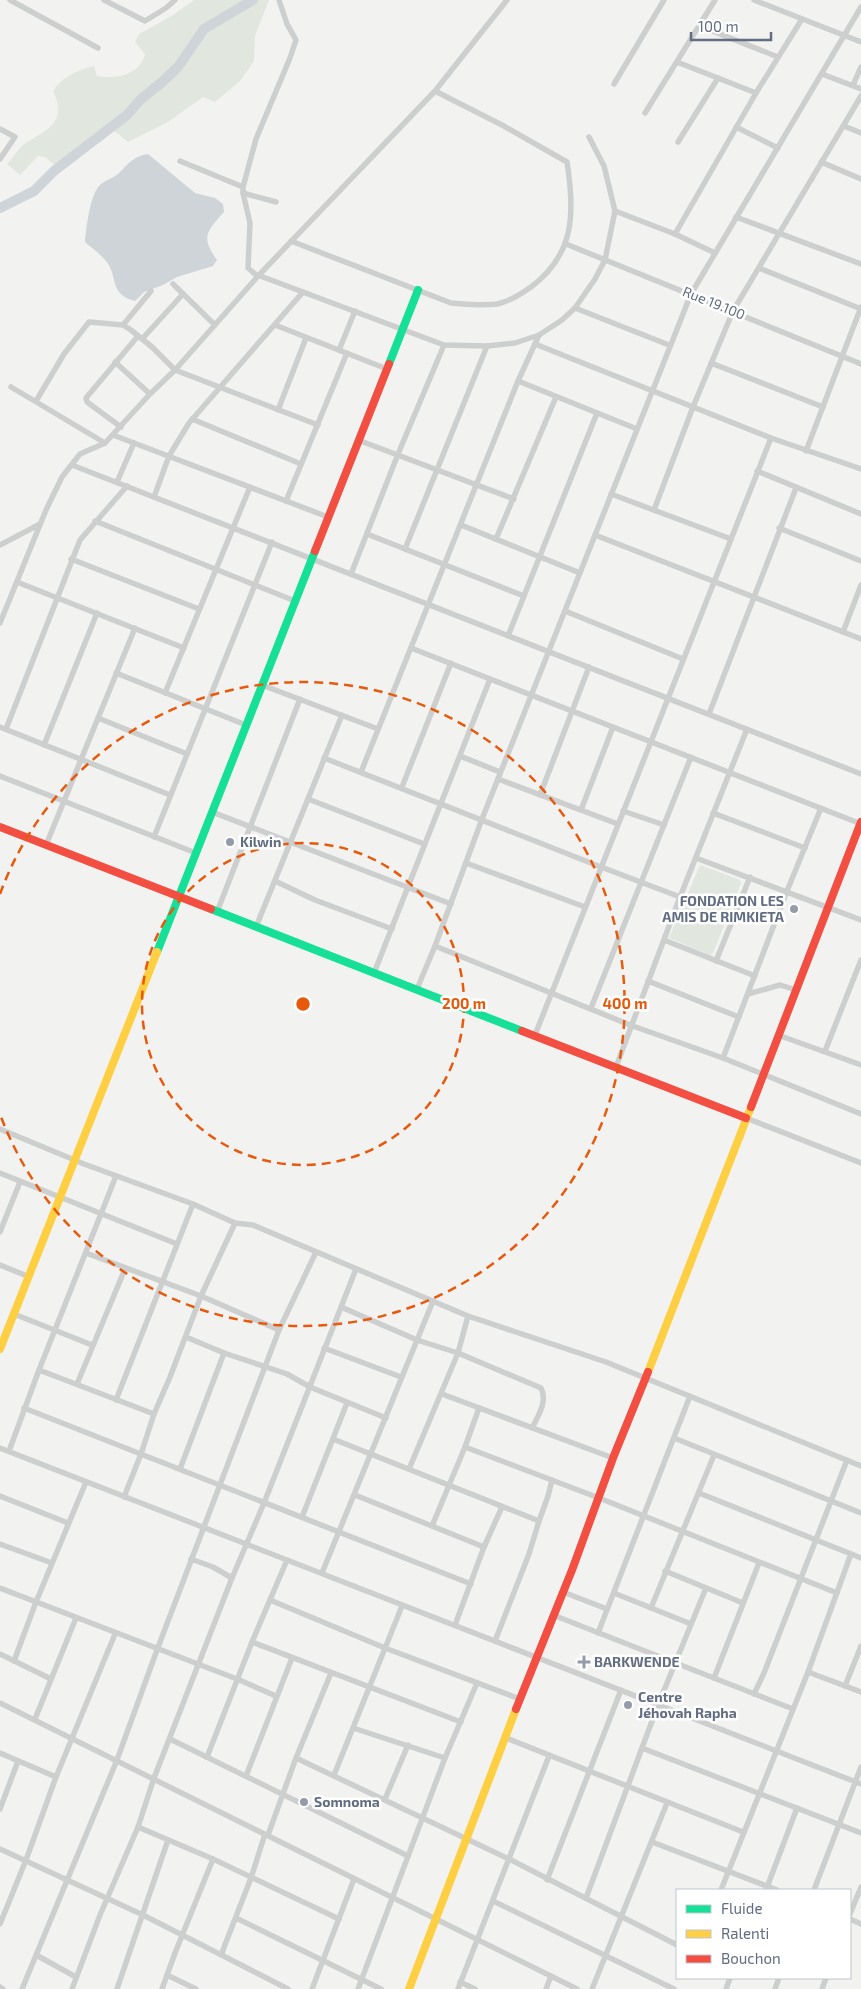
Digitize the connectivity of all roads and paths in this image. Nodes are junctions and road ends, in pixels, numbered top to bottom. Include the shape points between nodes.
1 (10, 0) edge
2 (104, 0) edge
3 (175, 0) edge
4 (279, 0) edge
5 (507, 0) edge
6 (664, 0) edge
7 (715, 0) edge
8 (754, 0) edge
9 (861, 7) edge
10 (802, 19) junction
11 (700, 26) junction
12 (844, 36) junction
13 (861, 42) edge
14 (98, 48) dead end
15 (778, 56) junction
16 (677, 62) junction
17 (861, 67) edge
18 (822, 74) junction
19 (718, 78) junction
20 (614, 84) dead end
21 (853, 85) junction
22 (861, 89) edge
23 (435, 91) junction
24 (756, 93) junction
25 (861, 96) edge
26 (645, 113) dead end
27 (844, 126) junction
28 (736, 127) junction
29 (0, 129) edge
30 (861, 133) edge
31 (589, 137) dead end
32 (678, 142) dead end
33 (778, 148) junction
34 (0, 159) edge
35 (180, 161) dead end
36 (821, 162) junction
37 (861, 178) edge
38 (243, 190) junction
39 (276, 202) dead end
40 (615, 211) junction
41 (736, 217) junction
42 (676, 234) junction
43 (780, 234) junction
44 (291, 241) junction
45 (566, 244) junction
46 (714, 253) junction
47 (605, 260) junction
48 (861, 264) edge
49 (759, 268) junction
50 (259, 275) junction
51 (173, 284) dead end
52 (418, 290) junction
53 (151, 291) dead end
54 (304, 292) junction
55 (183, 294) junction
56 (690, 294) junction
57 (575, 308) junction
58 (861, 308) edge
59 (354, 311) junction
60 (733, 311) junction
61 (275, 324) junction
62 (123, 325) junction
63 (215, 325) junction
64 (402, 330) junction
65 (539, 335) junction
66 (140, 338) junction
67 (306, 338) junction
68 (535, 344) junction
69 (444, 345) junction
70 (669, 345) junction
71 (487, 346) junction
72 (339, 350) junction
73 (347, 353) junction
74 (843, 357) junction
75 (115, 362) junction
76 (711, 362) junction
77 (861, 364) edge
78 (387, 369) junction
79 (175, 370) junction
80 (518, 381) junction
81 (11, 386) dead end
82 (220, 388) junction
83 (651, 390) junction
84 (150, 394) junction
85 (556, 397) junction
86 (36, 401) junction
87 (692, 407) junction
88 (824, 407) junction
89 (278, 410) junction
90 (597, 413) junction
91 (192, 419) junction
92 (318, 425) junction
93 (120, 427) junction
94 (637, 430) junction
95 (113, 435) junction
96 (771, 438) junction
97 (358, 440) junction
98 (105, 443) junction
99 (134, 443) junction
100 (806, 451) junction
101 (398, 454) junction
102 (169, 456) junction
103 (72, 464) junction
104 (301, 464) junction
105 (436, 470) junction
106 (861, 470) edge
107 (757, 471) junction
108 (117, 482) junction
109 (127, 486) junction
110 (477, 486) junction
111 (250, 487) junction
112 (796, 488) junction
113 (611, 494) junction
114 (154, 497) junction
115 (514, 499) junction
116 (286, 501) junction
117 (654, 510) junction
118 (861, 514) edge
119 (328, 517) junction
120 (95, 521) junction
121 (40, 524) junction
122 (461, 525) junction
123 (233, 528) junction
124 (779, 528) junction
125 (367, 534) junction
126 (595, 535) junction
127 (731, 538) junction
128 (496, 539) junction
129 (272, 542) junction
130 (0, 545) edge
131 (405, 549) junction
132 (539, 558) junction
133 (71, 559) junction
134 (312, 559) junction
135 (861, 561) edge
136 (444, 565) junction
137 (215, 569) junction
138 (580, 573) junction
139 (350, 574) junction
140 (16, 582) junction
141 (714, 582) junction
142 (256, 584) junction
143 (861, 585) edge
144 (524, 596) junction
145 (754, 596) junction
146 (56, 598) junction
147 (295, 601) junction
148 (428, 604) junction
149 (199, 609) junction
150 (565, 611) junction
151 (96, 613) junction
152 (0, 623) edge
153 (135, 628) junction
154 (843, 632) junction
155 (508, 636) junction
156 (861, 639) edge
157 (184, 648) junction
158 (411, 648) junction
159 (548, 651) junction
160 (683, 659) junction
161 (451, 663) junction
162 (589, 667) junction
163 (116, 673) junction
164 (490, 679) junction
165 (262, 684) junction
166 (165, 692) junction
167 (531, 695) junction
168 (668, 698) junction
169 (300, 699) junction
170 (206, 709) junction
171 (572, 711) junction
172 (709, 714) junction
173 (342, 715) junction
174 (98, 718) junction
175 (246, 726) junction
176 (613, 727) junction
177 (3, 728) edge
178 (378, 729) junction
179 (747, 729) junction
180 (651, 742) junction
181 (44, 745) junction
182 (187, 754) junction
183 (460, 756) junction
184 (691, 757) junction
185 (324, 758) junction
186 (81, 759) junction
187 (361, 772) junction
188 (500, 772) junction
189 (730, 772) junction
190 (861, 774) edge
191 (0, 776) edge
192 (498, 779) junction
193 (402, 788) junction
194 (170, 795) junction
195 (540, 795) junction
196 (308, 800) junction
197 (64, 801) junction
198 (441, 803) junction
199 (821, 808) junction
200 (581, 810) junction
201 (623, 811) junction
202 (212, 812) junction
203 (713, 814) junction
204 (482, 819) junction
205 (861, 823) edge
206 (618, 824) junction
207 (664, 825) junction
208 (0, 827) edge
209 (250, 827) junction
210 (154, 837) junction
211 (290, 842) junction
212 (424, 844) junction
213 (46, 845) junction
214 (805, 848) junction
215 (196, 853) junction
216 (696, 858) junction
217 (466, 863) junction
218 (601, 868) junction
219 (750, 877) junction
220 (275, 881) junction
221 (641, 882) junction
222 (408, 887) junction
223 (787, 891) junction
224 (178, 897) junction
225 (680, 897) junction
226 (451, 904) junction
227 (585, 907) junction
228 (829, 908) junction
229 (217, 912) junction
230 (861, 920) edge
231 (256, 927) junction
232 (392, 929) junction
233 (664, 940) junction
234 (435, 946) junction
235 (716, 960) junction
236 (861, 960) edge
237 (374, 973) junction
238 (755, 976) junction
239 (648, 982) junction
240 (417, 989) junction
241 (796, 990) junction
242 (552, 992) junction
243 (748, 994) junction
244 (591, 1008) junction
245 (739, 1017) junction
246 (630, 1025) junction
247 (535, 1035) junction
248 (778, 1035) junction
249 (825, 1051) junction
250 (723, 1058) junction
251 (861, 1065) edge
252 (616, 1067) junction
253 (762, 1074) junction
254 (861, 1114) edge
255 (746, 1118) junction
256 (0, 1129) edge
257 (74, 1160) junction
258 (861, 1163) edge
259 (0, 1173) edge
260 (116, 1176) junction
261 (20, 1182) junction
262 (60, 1196) junction
263 (193, 1204) junction
264 (101, 1214) junction
265 (235, 1223) junction
266 (1, 1225) edge
267 (0, 1232) edge
268 (177, 1244) junction
269 (316, 1252) junction
270 (86, 1253) junction
271 (0, 1265) edge
272 (124, 1269) junction
273 (356, 1269) junction
274 (27, 1276) junction
275 (162, 1282) junction
276 (201, 1296) junction
277 (433, 1301) junction
278 (341, 1307) junction
279 (14, 1314) junction
280 (468, 1316) junction
281 (55, 1329) junction
282 (280, 1330) junction
283 (186, 1337) junction
284 (416, 1340) junction
285 (92, 1345) junction
286 (324, 1348) junction
287 (0, 1349) edge
288 (224, 1353) junction
289 (458, 1353) junction
290 (266, 1368) junction
291 (38, 1370) junction
292 (401, 1377) junction
293 (646, 1378) junction
294 (77, 1384) junction
295 (310, 1387) junction
296 (442, 1394) junction
297 (690, 1396) junction
298 (116, 1400) junction
299 (347, 1403) junction
300 (24, 1408) junction
301 (479, 1408) junction
302 (154, 1414) junction
303 (386, 1418) junction
304 (532, 1428) junction
305 (674, 1438) junction
306 (333, 1439) junction
307 (465, 1447) junction
308 (0, 1448) edge
309 (8, 1451) junction
310 (141, 1454) junction
311 (371, 1454) junction
312 (714, 1455) junction
313 (613, 1458) junction
314 (847, 1460) junction
315 (861, 1466) edge
316 (409, 1469) junction
317 (180, 1470) junction
318 (552, 1480) junction
319 (86, 1482) junction
320 (449, 1485) junction
321 (221, 1486) junction
322 (699, 1493) junction
323 (356, 1495) junction
324 (0, 1496) edge
325 (124, 1497) junction
326 (599, 1498) junction
327 (830, 1501) junction
328 (264, 1503) junction
329 (502, 1507) junction
330 (861, 1513) edge
331 (642, 1515) junction
332 (302, 1517) junction
333 (538, 1521) junction
334 (68, 1522) junction
335 (432, 1526) junction
336 (203, 1528) junction
337 (340, 1531) junction
338 (682, 1531) junction
339 (815, 1540) junction
340 (0, 1544) edge
341 (247, 1544) junction
342 (484, 1547) junction
343 (851, 1554) junction
344 (861, 1558) edge
345 (191, 1559) junction
346 (287, 1560) junction
347 (52, 1563) junction
348 (760, 1563) junction
349 (666, 1571) junction
350 (322, 1574) junction
351 (232, 1578) junction
352 (799, 1578) junction
353 (470, 1584) junction
354 (0, 1588) edge
355 (706, 1588) junction
356 (563, 1592) junction
357 (614, 1593) junction
358 (837, 1593) junction
359 (270, 1600) junction
360 (36, 1602) junction
361 (743, 1603) junction
362 (402, 1606) junction
363 (651, 1608) junction
364 (608, 1609) junction
365 (553, 1615) junction
366 (76, 1618) junction
367 (691, 1624) junction
368 (455, 1625) junction
369 (598, 1633) junction
370 (115, 1634) junction
371 (495, 1641) junction
372 (252, 1642) junction
373 (861, 1646) edge
374 (385, 1648) junction
375 (157, 1650) junction
376 (0, 1654) edge
377 (292, 1658) junction
378 (537, 1658) junction
379 (14, 1661) junction
380 (676, 1663) junction
381 (198, 1664) junction
382 (808, 1672) junction
383 (331, 1673) junction
384 (714, 1678) junction
385 (51, 1679) junction
386 (237, 1679) junction
387 (477, 1683) junction
388 (845, 1686) junction
389 (369, 1688) junction
390 (621, 1690) junction
391 (861, 1692) edge
392 (754, 1694) junction
393 (276, 1696) junction
394 (520, 1699) junction
395 (0, 1703) edge
396 (658, 1705) junction
397 (792, 1709) junction
398 (35, 1720) junction
399 (461, 1722) junction
400 (354, 1728) junction
401 (73, 1738) junction
402 (506, 1738) junction
403 (170, 1739) junction
404 (408, 1744) junction
405 (642, 1748) junction
406 (776, 1752) junction
407 (0, 1753) edge
408 (549, 1756) junction
409 (207, 1757) junction
410 (296, 1758) junction
411 (445, 1758) junction
412 (117, 1760) junction
413 (18, 1761) junction
414 (861, 1767) edge
415 (589, 1771) junction
416 (334, 1775) junction
417 (246, 1776) junction
418 (56, 1777) junction
419 (154, 1778) junction
420 (858, 1783) edge
421 (627, 1786) junction
422 (759, 1792) junction
423 (283, 1795) junction
424 (385, 1799) junction
425 (667, 1802) junction
426 (797, 1808) junction
427 (0, 1809) edge
428 (423, 1819) junction
429 (839, 1824) junction
430 (138, 1826) junction
431 (743, 1832) junction
432 (861, 1833) edge
433 (266, 1834) junction
434 (467, 1839) junction
435 (168, 1840) junction
436 (652, 1842) junction
437 (0, 1849) edge
438 (408, 1856) junction
439 (213, 1859) junction
440 (509, 1859) junction
441 (26, 1860) junction
442 (729, 1873) junction
443 (251, 1878) junction
444 (354, 1879) junction
445 (67, 1880) junction
446 (547, 1880) junction
447 (861, 1887) edge
448 (767, 1888) edge
449 (722, 1889) edge
450 (814, 1889) edge
451 (394, 1898) junction
452 (586, 1898) junction
453 (107, 1900) junction
454 (493, 1901) junction
455 (851, 1912) edge
456 (143, 1915) junction
457 (236, 1918) junction
458 (620, 1918) junction
459 (339, 1919) junction
460 (437, 1919) junction
461 (0, 1924) edge
462 (182, 1935) junction
463 (478, 1940) junction
464 (676, 1945) edge
465 (221, 1955) junction
466 (606, 1955) junction
467 (38, 1956) junction
468 (322, 1961) junction
469 (167, 1975) junction
470 (551, 1976) junction
471 (76, 1977) junction
472 (362, 1980) junction
473 (460, 1982) junction
474 (0, 1987) edge
475 (4, 1989) edge
476 (22, 1989) edge
477 (72, 1989) edge
478 (117, 1989) edge
479 (162, 1989) edge
480 (196, 1989) edge
481 (288, 1989) edge
482 (312, 1989) edge
483 (358, 1989) edge
484 (381, 1989) edge
485 (409, 1989) edge
486 (458, 1989) edge
487 (475, 1989) edge
488 (546, 1989) edge
489 (577, 1989) edge
490 (592, 1989) edge
491 (674, 1989) edge

1 - 14 street
2 - 3 street via 145,21
4 - 38 street via 296,40 295,46 260,130
5 - 23 street
6 - 20 street
7 - 11 street
8 - 10 street
9 - 12 street
10 - 12 street
10 - 15 street
11 - 15 street
11 - 16 street
12 - 13 street
12 - 18 street
15 - 24 street
16 - 19 street
16 - 26 street
17 - 21 street
18 - 21 street
18 - 33 street
19 - 24 street
19 - 32 street
21 - 22 street
23 - 44 street
23 - 45 street via 566,162 571,215
24 - 28 street
25 - 27 street
27 - 30 street
27 - 36 street
28 - 33 street
28 - 42 street
29 - 34 street via 16,137
31 - 40 street via 604,166
33 - 41 street
35 - 38 street
36 - 37 street
36 - 43 street
38 - 39 street
38 - 50 street via 250,223 248,268
40 - 42 street
40 - 47 street
41 - 43 street
41 - 46 street
42 - 46 street
43 - 48 street
43 - 49 street
44 - 50 street
44 - 52 street
45 - 47 street, Rue 19.100
45 - 52 street via 544,278 521,295 499,303 451,303
46 - 56 street
47 - 56 street, Rue 19.100
47 - 57 street
49 - 58 street
49 - 60 street
50 - 54 street
50 - 63 street
51 - 55 street
52 - 64 street
53 - 62 street
54 - 59 street
54 - 61 street
55 - 63 street
55 - 66 street
56 - 60 street, Rue 19.100
56 - 70 street
57 - 65 street
57 - 70 street
58 - 74 street
59 - 64 street
59 - 72 street
60 - 74 street, Rue 19.100
60 - 76 street
61 - 67 street
61 - 82 street
62 - 66 street
62 - 86 street via 89,322 64,354
63 - 79 street
64 - 69 street
64 - 78 street
65 - 68 street
65 - 71 street via 515,343
66 - 75 street
66 - 79 street
67 - 72 street
67 - 89 street
68 - 80 street
68 - 83 street
69 - 71 street
69 - 101 street
70 - 83 street
71 - 105 street
72 - 73 street
73 - 78 street
73 - 92 street
74 - 77 street, Rue 19.100
74 - 88 street
75 - 84 street
75 - 93 street via 85,400
76 - 87 street
76 - 88 street
78 - 97 street
79 - 82 street
79 - 84 street
80 - 85 street
80 - 110 street
81 - 86 street
82 - 89 street
82 - 91 street
83 - 87 street
83 - 94 street
84 - 93 street
85 - 90 street
85 - 115 street
86 - 98 street
87 - 96 street
87 - 117 street
88 - 100 street
89 - 92 street
90 - 94 street
90 - 132 street
91 - 102 street
91 - 104 street
92 - 104 street
93 - 95 street
94 - 113 street
95 - 98 street
95 - 99 street
96 - 100 street
96 - 107 street
97 - 101 street
97 - 119 street
98 - 103 street via 80,454
99 - 102 street
99 - 108 street
100 - 106 street
101 - 105 street
101 - 125 street
102 - 111 street
102 - 114 street
103 - 108 street
103 - 121 street via 62,477
104 - 116 street
105 - 110 street
105 - 131 street
107 - 112 street
107 - 127 street
108 - 109 street
109 - 114 street
109 - 120 street
110 - 115 street
110 - 122 street
111 - 116 street
111 - 123 street
112 - 118 street
112 - 124 street
113 - 117 street
113 - 126 street
114 - 123 street
115 - 128 street
116 - 119 street
117 - 127 street
119 - 134 street
120 - 133 street via 80,540
120 - 137 street
121 - 130 street
121 - 140 street
122 - 128 street
122 - 136 street
123 - 129 street
123 - 137 street
124 - 135 street
124 - 145 street
125 - 131 street
125 - 139 street
126 - 138 street
126 - 141 street
127 - 141 street
128 - 132 street
129 - 134 street
129 - 142 street
131 - 136 street
132 - 138 street
132 - 144 street
133 - 146 street
133 - 149 street
134 - 139 street
134 - 147 street
136 - 144 street
136 - 148 street
137 - 142 street
137 - 149 street
138 - 150 street
139 - 148 street
140 - 146 street
140 - 152 street
141 - 145 street
141 - 160 street
142 - 147 street
142 - 170 street
143 - 154 street
144 - 155 street
145 - 154 street
145 - 172 street
146 - 151 street
146 - 177 street
147 - 165 street
148 - 155 street
148 - 158 street
149 - 157 street
150 - 159 street
150 - 160 street
151 - 153 street
151 - 181 street
153 - 157 street
153 - 163 street
154 - 156 street
155 - 159 street
157 - 166 street
158 - 161 street
158 - 178 street
159 - 162 street
159 - 167 street
160 - 168 street
161 - 164 street
161 - 193 street
162 - 168 street
162 - 171 street
163 - 166 street
163 - 174 street
164 - 167 street
164 - 183 street
165 - 169 street
165 - 175 street
166 - 170 street
167 - 171 street
167 - 188 street
168 - 172 street
168 - 180 street
169 - 173 street
169 - 209 street
170 - 175 street
170 - 182 street
171 - 176 street
171 - 195 street
172 - 179 street
173 - 178 street
173 - 185 street
174 - 182 street
174 - 186 street
175 - 202 street
176 - 180 street
176 - 200 street
177 - 181 street
178 - 187 street
179 - 189 street
179 - 190 street
180 - 184 street
180 - 201 street
181 - 186 street
182 - 194 street
183 - 188 street
183 - 198 street
184 - 189 street
184 - 207 street
185 - 187 street
185 - 196 street
186 - 194 street
186 - 197 street
187 - 193 street
188 - 192 street
189 - 199 street
189 - 203 street
191 - 197 street
192 - 195 street
192 - 204 street
193 - 198 street
194 - 210 street
195 - 200 street
196 - 211 street
196 - 212 street
197 - 210 street
197 - 213 street
198 - 204 street
198 - 212 street
199 - 205 street
199 - 214 street
200 - 206 street
201 - 206 street
201 - 207 street
202 - 209 street
202 - 215 street
203 - 214 street
203 - 216 street
204 - 217 street
204 - 218 street
205 - 228 street
206 - 218 street
207 - 221 street
208 - 213 street
209 - 211 street
209 - 229 street
210 - 215 street
211 - 220 street
211 - 222 street
212 - 222 street
213 - 224 street
214 - 223 street
215 - 224 street
216 - 219 street
216 - 225 street
217 - 226 street
217 - 227 street
218 - 221 street
218 - 227 street
219 - 223 street
219 - 235 street
220 - 231 street
220 - 232 street
221 - 225 street
221 - 244 street
222 - 226 street
222 - 232 street
223 - 228 street
223 - 238 street
224 - 229 street
224 - 257 street
225 - 233 street
226 - 234 street
227 - 242 street
228 - 230 street
228 - 241 street
229 - 231 street
231 - 237 street
232 - 237 street
233 - 235 street
233 - 239 street
234 - 240 street
234 - 242 street
235 - 238 street
236 - 249 street
237 - 240 street
238 - 243 street
239 - 245 street
239 - 246 street
240 - 247 street
241 - 243 street via 780,985
241 - 248 street
242 - 244 street
242 - 247 street
243 - 245 street
244 - 246 street
245 - 250 street
246 - 250 street
246 - 252 street
247 - 252 street
248 - 249 street
248 - 253 street
249 - 251 street
250 - 253 street
252 - 255 street
253 - 254 street
253 - 255 street
255 - 258 street
255 - 293 street
256 - 257 street
257 - 260 street
257 - 262 street
259 - 261 street
260 - 263 street
260 - 264 street
261 - 262 street
261 - 266 street
262 - 264 street
262 - 274 street
263 - 265 street
263 - 268 street
264 - 268 street
264 - 270 street
265 - 269 street via 253,1225
265 - 276 street
266 - 267 street
268 - 275 street
269 - 273 street
269 - 282 street
270 - 272 street
270 - 281 street
271 - 274 street
272 - 275 street
272 - 285 street
273 - 277 street
273 - 278 street
274 - 279 street
275 - 276 street
275 - 298 street
276 - 282 street
276 - 283 street
277 - 280 street
277 - 284 street
278 - 284 street
278 - 286 street
279 - 281 street
279 - 287 street
280 - 289 street
280 - 293 street
281 - 285 street
281 - 291 street
282 - 290 street
283 - 288 street
283 - 302 street
284 - 289 street
284 - 292 street
285 - 294 street
286 - 292 street
286 - 295 street
288 - 290 street
288 - 317 street
289 - 296 street
289 - 304 street via 541,1388 543,1402
290 - 295 street via 287,1374
290 - 321 street
291 - 294 street
291 - 300 street
292 - 303 street
293 - 297 street
293 - 313 street
294 - 298 street
295 - 299 street
295 - 328 street
296 - 301 street
296 - 316 street
297 - 305 street
297 - 314 street
298 - 302 street
299 - 303 street
299 - 306 street
300 - 309 street
300 - 310 street
301 - 304 street
301 - 307 street
302 - 310 street
303 - 311 street
304 - 313 street
305 - 312 street
305 - 331 street
306 - 311 street
306 - 332 street
307 - 318 street
307 - 320 street
308 - 309 street
309 - 319 street
310 - 317 street
310 - 325 street
311 - 316 street
311 - 323 street
312 - 322 street
312 - 327 street
313 - 326 street
314 - 315 street
314 - 327 street
316 - 320 street
317 - 321 street
318 - 326 street
318 - 333 street
319 - 325 street
319 - 334 street
320 - 329 street
320 - 335 street
321 - 328 street
321 - 336 street
322 - 338 street
322 - 339 street
323 - 335 street
323 - 337 street
324 - 334 street
325 - 336 street
326 - 331 street
326 - 356 street
327 - 330 street
327 - 339 street
328 - 332 street
328 - 341 street
329 - 333 street
329 - 342 street
331 - 338 street
331 - 357 street
332 - 337 street
333 - 371 street via 529,1554
334 - 347 street
335 - 342 street
336 - 341 street
336 - 345 street
337 - 350 street
337 - 353 street
338 - 348 street
338 - 349 street
339 - 343 street
339 - 352 street
340 - 347 street
341 - 346 street
341 - 351 street
342 - 353 street
343 - 344 street
343 - 358 street
345 - 351 street
345 - 375 street
346 - 350 street
346 - 359 street
347 - 360 street
348 - 352 street
348 - 361 street
349 - 355 street
349 - 363 street
350 - 362 street
351 - 381 street
352 - 358 street
352 - 392 street
353 - 368 street
354 - 360 street
355 - 361 street
355 - 367 street
356 - 364 street
356 - 365 street
357 - 363 street
357 - 364 street
358 - 382 street
359 - 372 street
359 - 374 street
360 - 366 street
360 - 379 street
361 - 384 street
362 - 368 street
362 - 374 street
363 - 367 street
364 - 369 street
365 - 369 street
365 - 378 street
366 - 370 street
366 - 385 street
367 - 380 street
368 - 371 street
369 - 380 street
370 - 375 street
370 - 401 street
371 - 378 street
372 - 377 street
372 - 386 street
373 - 388 street
374 - 387 street
374 - 389 street
375 - 381 street
375 - 412 street
376 - 379 street
377 - 383 street
377 - 393 street
378 - 390 street
378 - 394 street
379 - 385 street
380 - 384 street
380 - 396 street
381 - 386 street
381 - 403 street
382 - 388 street
382 - 397 street
383 - 389 street
383 - 410 street
384 - 392 street
385 - 398 street
386 - 393 street
386 - 409 street
387 - 394 street
387 - 399 street
388 - 391 street
389 - 399 street
389 - 400 street
390 - 396 street
390 - 415 street
392 - 397 street
393 - 417 street
394 - 402 street
395 - 398 street
396 - 405 street
396 - 406 street
397 - 406 street
398 - 401 street
399 - 411 street
400 - 404 street
400 - 416 street
401 - 412 street
401 - 418 street
402 - 408 street
402 - 434 street
403 - 409 street
403 - 419 street
404 - 411 street
404 - 424 street
405 - 421 street
405 - 422 street
406 - 420 street
406 - 422 street
407 - 413 street
408 - 415 street
408 - 440 street
409 - 417 street
410 - 416 street
410 - 423 street
411 - 428 street
412 - 419 street
412 - 445 street
413 - 418 street
413 - 427 street
414 - 420 street
415 - 421 street
415 - 446 street
416 - 424 street
417 - 423 street
418 - 441 street
419 - 430 street
419 - 433 street
420 - 429 street
421 - 425 street
421 - 452 street
422 - 426 street
422 - 431 street
423 - 433 street
423 - 438 street
424 - 428 street
425 - 431 street
425 - 436 street
426 - 429 street
426 - 448 street
428 - 434 street
428 - 438 street
429 - 432 street
429 - 450 street
430 - 435 street
430 - 453 street
431 - 442 street
433 - 443 street
433 - 444 street
434 - 440 street
434 - 460 street
435 - 439 street
435 - 456 street
436 - 442 street
436 - 458 street
437 - 441 street
438 - 451 street
439 - 443 street
439 - 462 street
440 - 446 street
440 - 454 street
441 - 445 street
441 - 461 street
442 - 448 street
442 - 449 street
443 - 457 street
443 - 459 street
444 - 451 street
444 - 459 street
445 - 453 street
445 - 467 street
446 - 452 street
447 - 455 street
451 - 460 street
451 - 472 street
452 - 458 street
453 - 456 street
453 - 471 street
454 - 463 street
454 - 466 street
456 - 462 street
456 - 478 street
457 - 465 street
457 - 468 street
458 - 464 street
458 - 466 street
459 - 468 street
460 - 463 street
460 - 485 street
462 - 465 street
462 - 469 street
463 - 470 street
463 - 473 street
465 - 481 street
466 - 490 street
466 - 491 street
467 - 471 street
467 - 476 street
468 - 472 street
468 - 482 street
469 - 479 street
469 - 480 street
470 - 488 street
470 - 489 street
471 - 477 street
472 - 483 street
472 - 484 street
473 - 486 street
473 - 487 street
474 - 475 street

